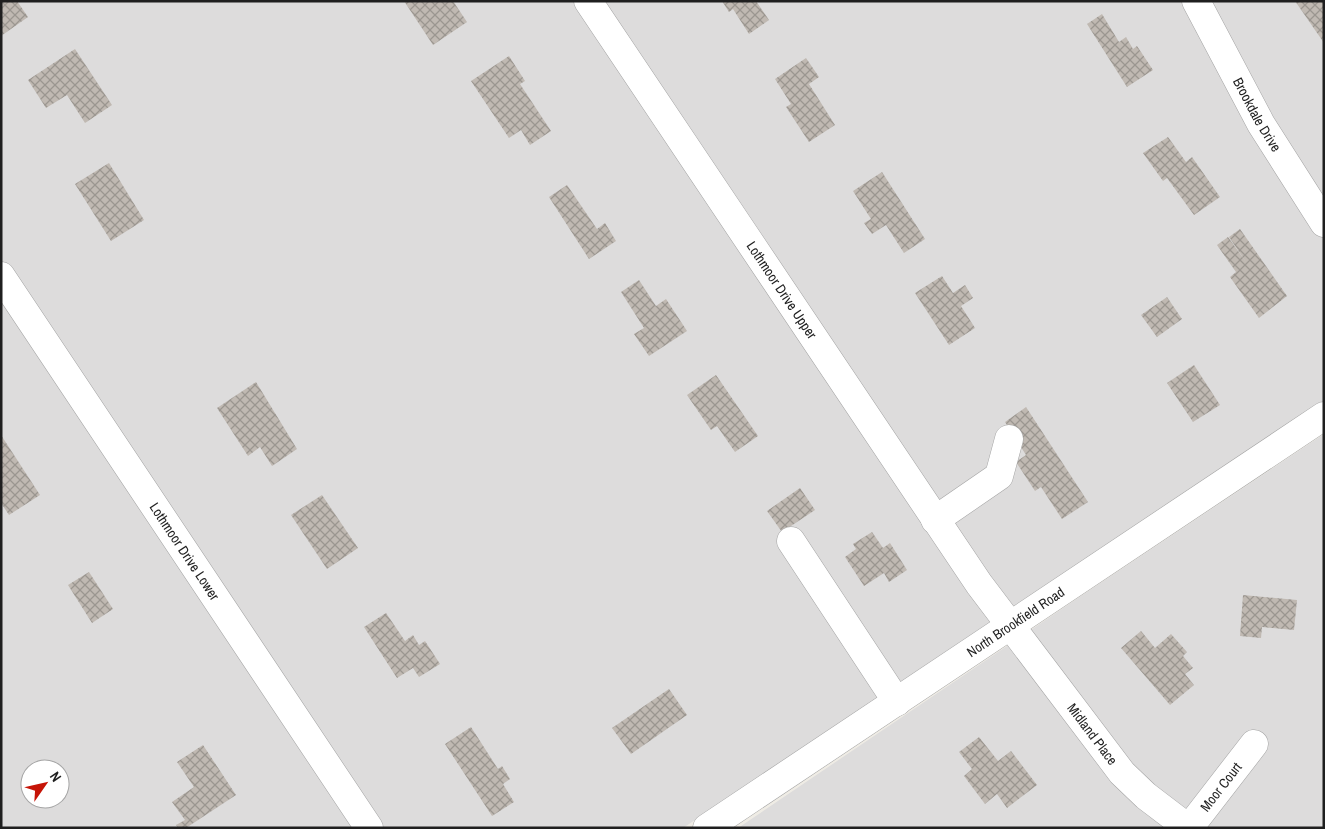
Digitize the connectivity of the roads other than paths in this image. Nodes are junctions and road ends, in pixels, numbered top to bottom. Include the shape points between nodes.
1 (588, 1) edge
2 (1196, 1) edge
3 (1324, 223) edge
4 (1, 276) edge
5 (1324, 416) edge
6 (1009, 439) dead end
7 (935, 520) junction
8 (791, 541) dead end
9 (1012, 626) junction
10 (897, 702) junction
11 (1254, 744) dead end
12 (369, 828) edge
13 (707, 828) edge
14 (1189, 828) edge

1 - 7 street, Lothmoor Drive Upper
2 - 3 street, Brookdale Drive via 1261,124
4 - 12 street, Lothmoor Drive Lower
5 - 9 street, North Brookfield Road
6 - 7 street via 999,476
7 - 9 street, Lothmoor Drive Upper
8 - 10 street
9 - 10 street, North Brookfield Road
9 - 14 street, Midland Place via 1122,773 1146,796
10 - 13 street, North Brookfield Road
11 - 14 street, Moor Court

